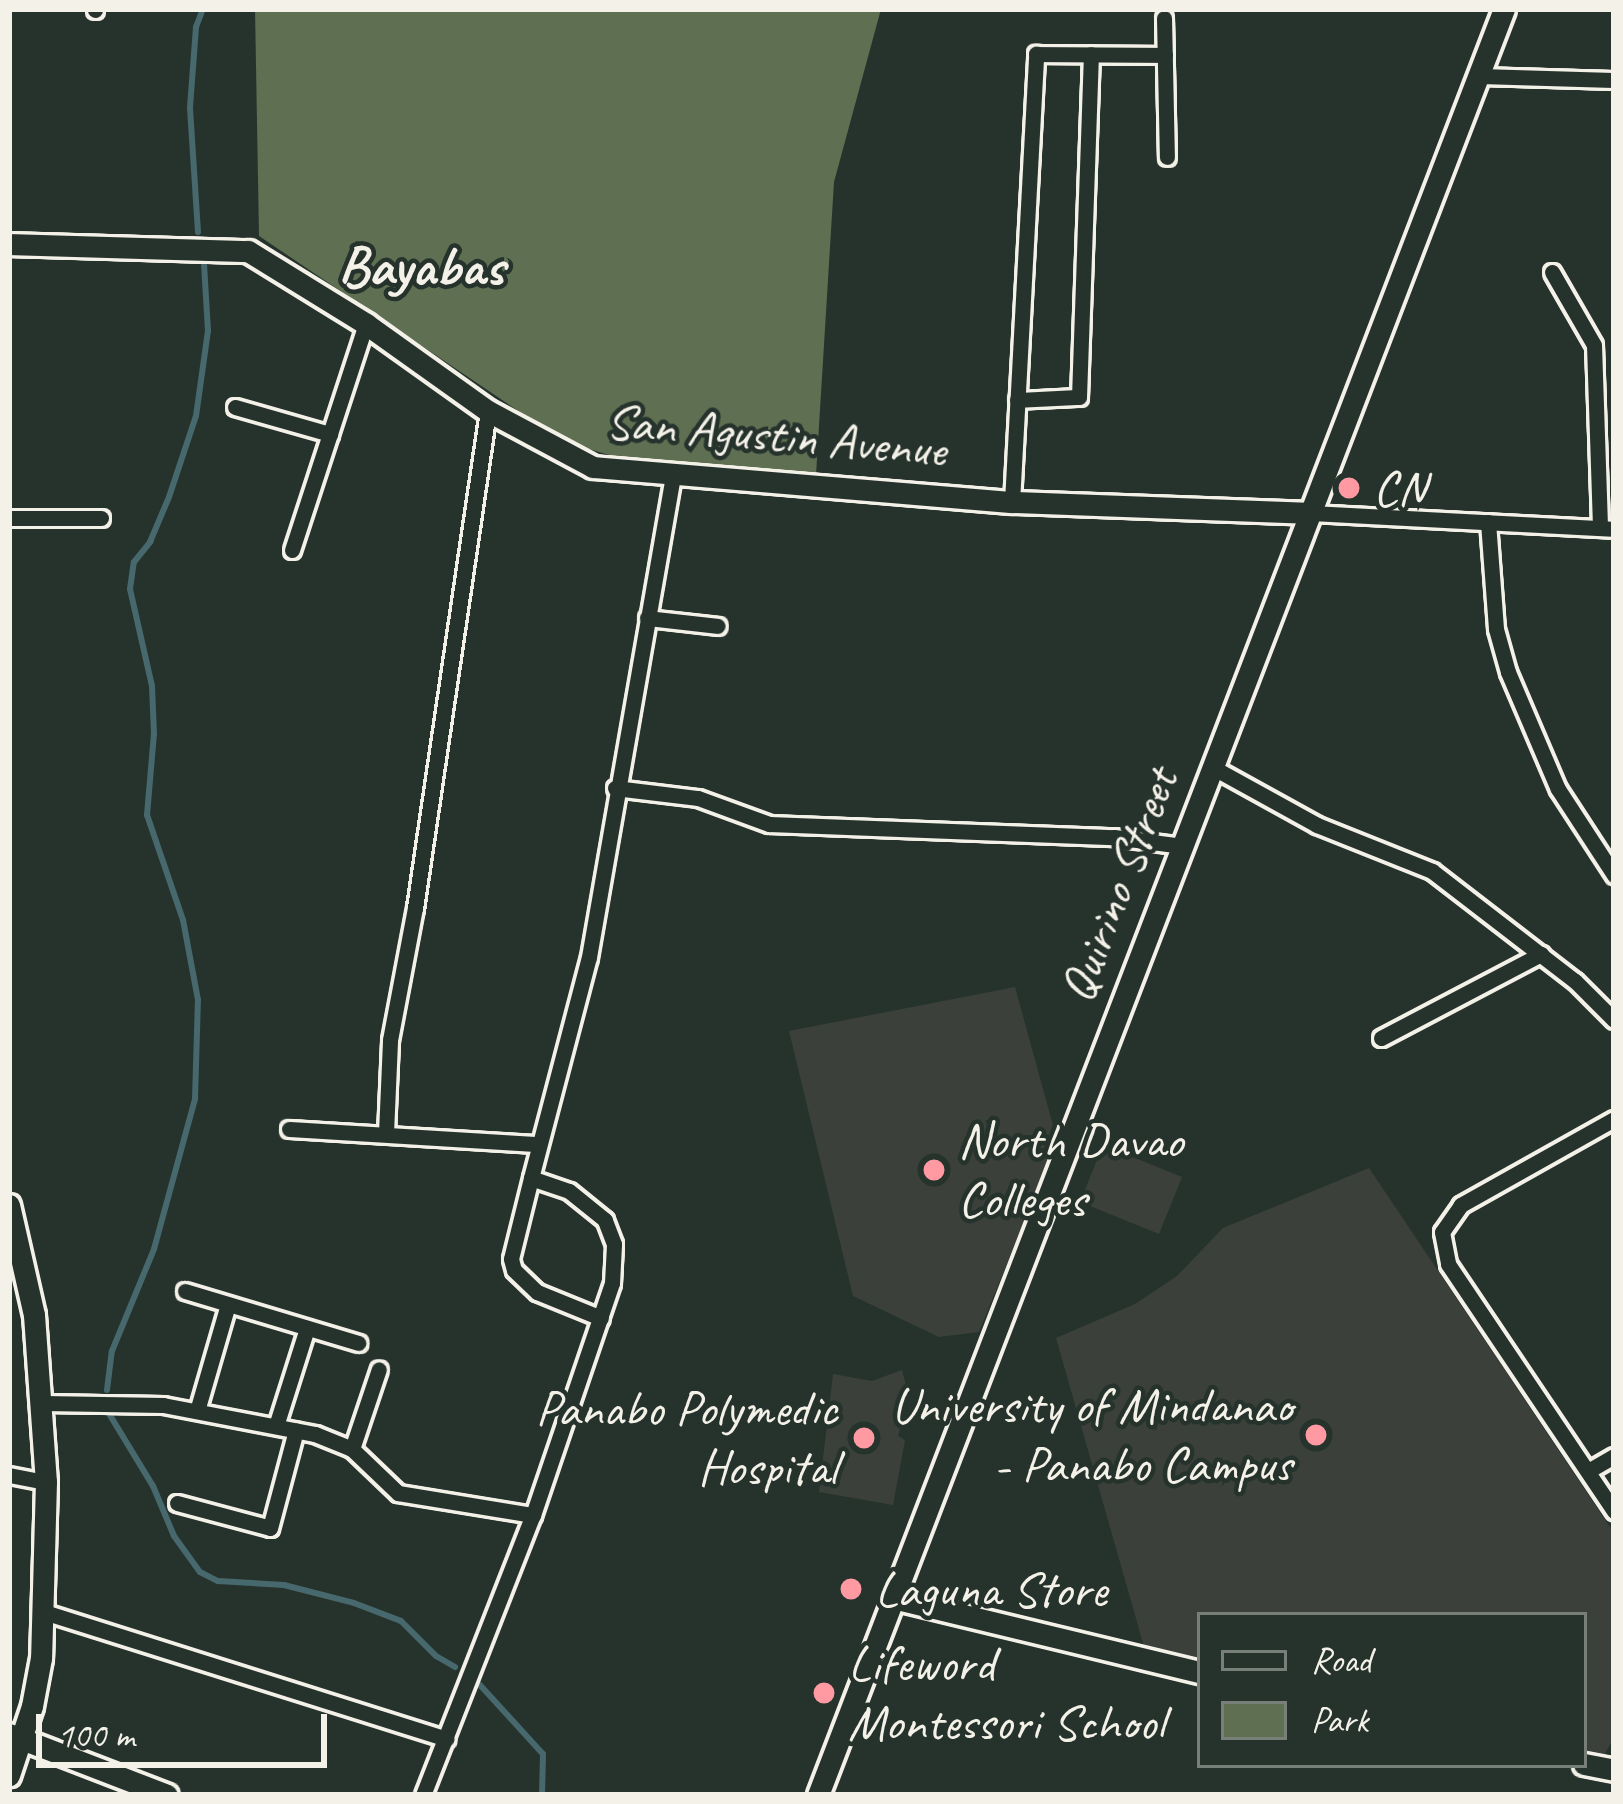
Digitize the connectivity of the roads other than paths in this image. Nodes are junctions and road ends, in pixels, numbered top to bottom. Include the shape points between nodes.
1 (1504, 9) edge
2 (1164, 18) dead end
3 (1091, 54) junction
4 (1165, 56) junction
5 (1479, 76) junction
6 (1614, 80) edge
7 (1168, 157) dead end
8 (9, 244) edge
9 (1552, 272) dead end
10 (366, 324) junction
11 (1017, 400) junction
12 (236, 407) dead end
13 (488, 411) junction
14 (330, 434) junction
15 (673, 475) junction
16 (1012, 502) junction
17 (1309, 513) junction
18 (9, 518) edge
19 (101, 518) dead end
20 (1488, 522) junction
21 (1607, 528) edge
22 (292, 550) dead end
23 (646, 618) junction
24 (718, 626) dead end
25 (1212, 767) junction
26 (615, 788) junction
27 (1182, 846) junction
28 (1614, 875) edge
29 (1541, 954) junction
30 (1614, 1020) edge
31 (1382, 1038) dead end
32 (1614, 1119) edge
33 (289, 1129) dead end
34 (386, 1133) junction
35 (536, 1144) junction
36 (531, 1178) junction
37 (9, 1205) edge
38 (184, 1291) dead end
39 (227, 1304) junction
40 (601, 1318) junction
41 (307, 1328) junction
42 (358, 1343) dead end
43 (379, 1369) dead end
44 (43, 1402) junction
45 (197, 1411) junction
46 (276, 1426) junction
47 (296, 1430) junction
48 (352, 1449) junction
49 (1614, 1456) edge
50 (1588, 1472) junction
51 (9, 1474) edge
52 (46, 1482) junction
53 (177, 1503) dead end
54 (1614, 1511) edge
55 (533, 1515) junction
56 (893, 1598) junction
57 (44, 1612) junction
58 (1197, 1671) edge
59 (16, 1737) edge
60 (446, 1739) junction
61 (9, 1775) edge
62 (167, 1795) edge
63 (423, 1795) edge
64 (818, 1795) edge

1 - 5 street, Quirino Street
2 - 4 street
3 - 4 street
3 - 11 street via 1036,54
3 - 11 street via 1079,397
4 - 7 street
5 - 6 street
5 - 17 street, Quirino Street
8 - 10 street, San Agustin Avenue via 248,251
9 - 21 street via 1594,346
10 - 13 street, San Agustin Avenue
10 - 14 street
11 - 16 street
12 - 14 street
13 - 15 street, San Agustin Avenue via 576,461
13 - 34 street via 390,1040
14 - 22 street
15 - 16 street, San Agustin Avenue
15 - 23 street
16 - 17 street, San Agustin Avenue
17 - 20 street
17 - 25 street, Quirino Street
18 - 19 street
20 - 21 street
20 - 28 street via 1496,629 1508,671 1558,789
23 - 24 street
23 - 26 street
25 - 27 street, Quirino Street
25 - 29 street via 1332,832 1432,871
26 - 27 street via 698,798 769,824
26 - 35 street via 589,957
27 - 56 street, Quirino Street
29 - 30 street
29 - 31 street
32 - 50 street via 1461,1204 1442,1232 1448,1264
33 - 34 street
34 - 35 street
35 - 36 street
36 - 40 street via 569,1191 605,1220 614,1268
36 - 40 street via 514,1270 536,1292
37 - 44 street
38 - 39 street
39 - 41 street
39 - 45 street
40 - 55 street
41 - 42 street
41 - 46 street
43 - 48 street
44 - 45 street
44 - 52 street
45 - 46 street
46 - 47 street
47 - 48 street
47 - 53 street via 270,1528
48 - 55 street via 398,1493
49 - 50 street
50 - 54 street
51 - 52 street
52 - 57 street
55 - 60 street
56 - 58 street
56 - 64 street, Quirino Street
57 - 59 street via 40,1658
57 - 60 street
59 - 61 street
59 - 62 street
60 - 63 street

